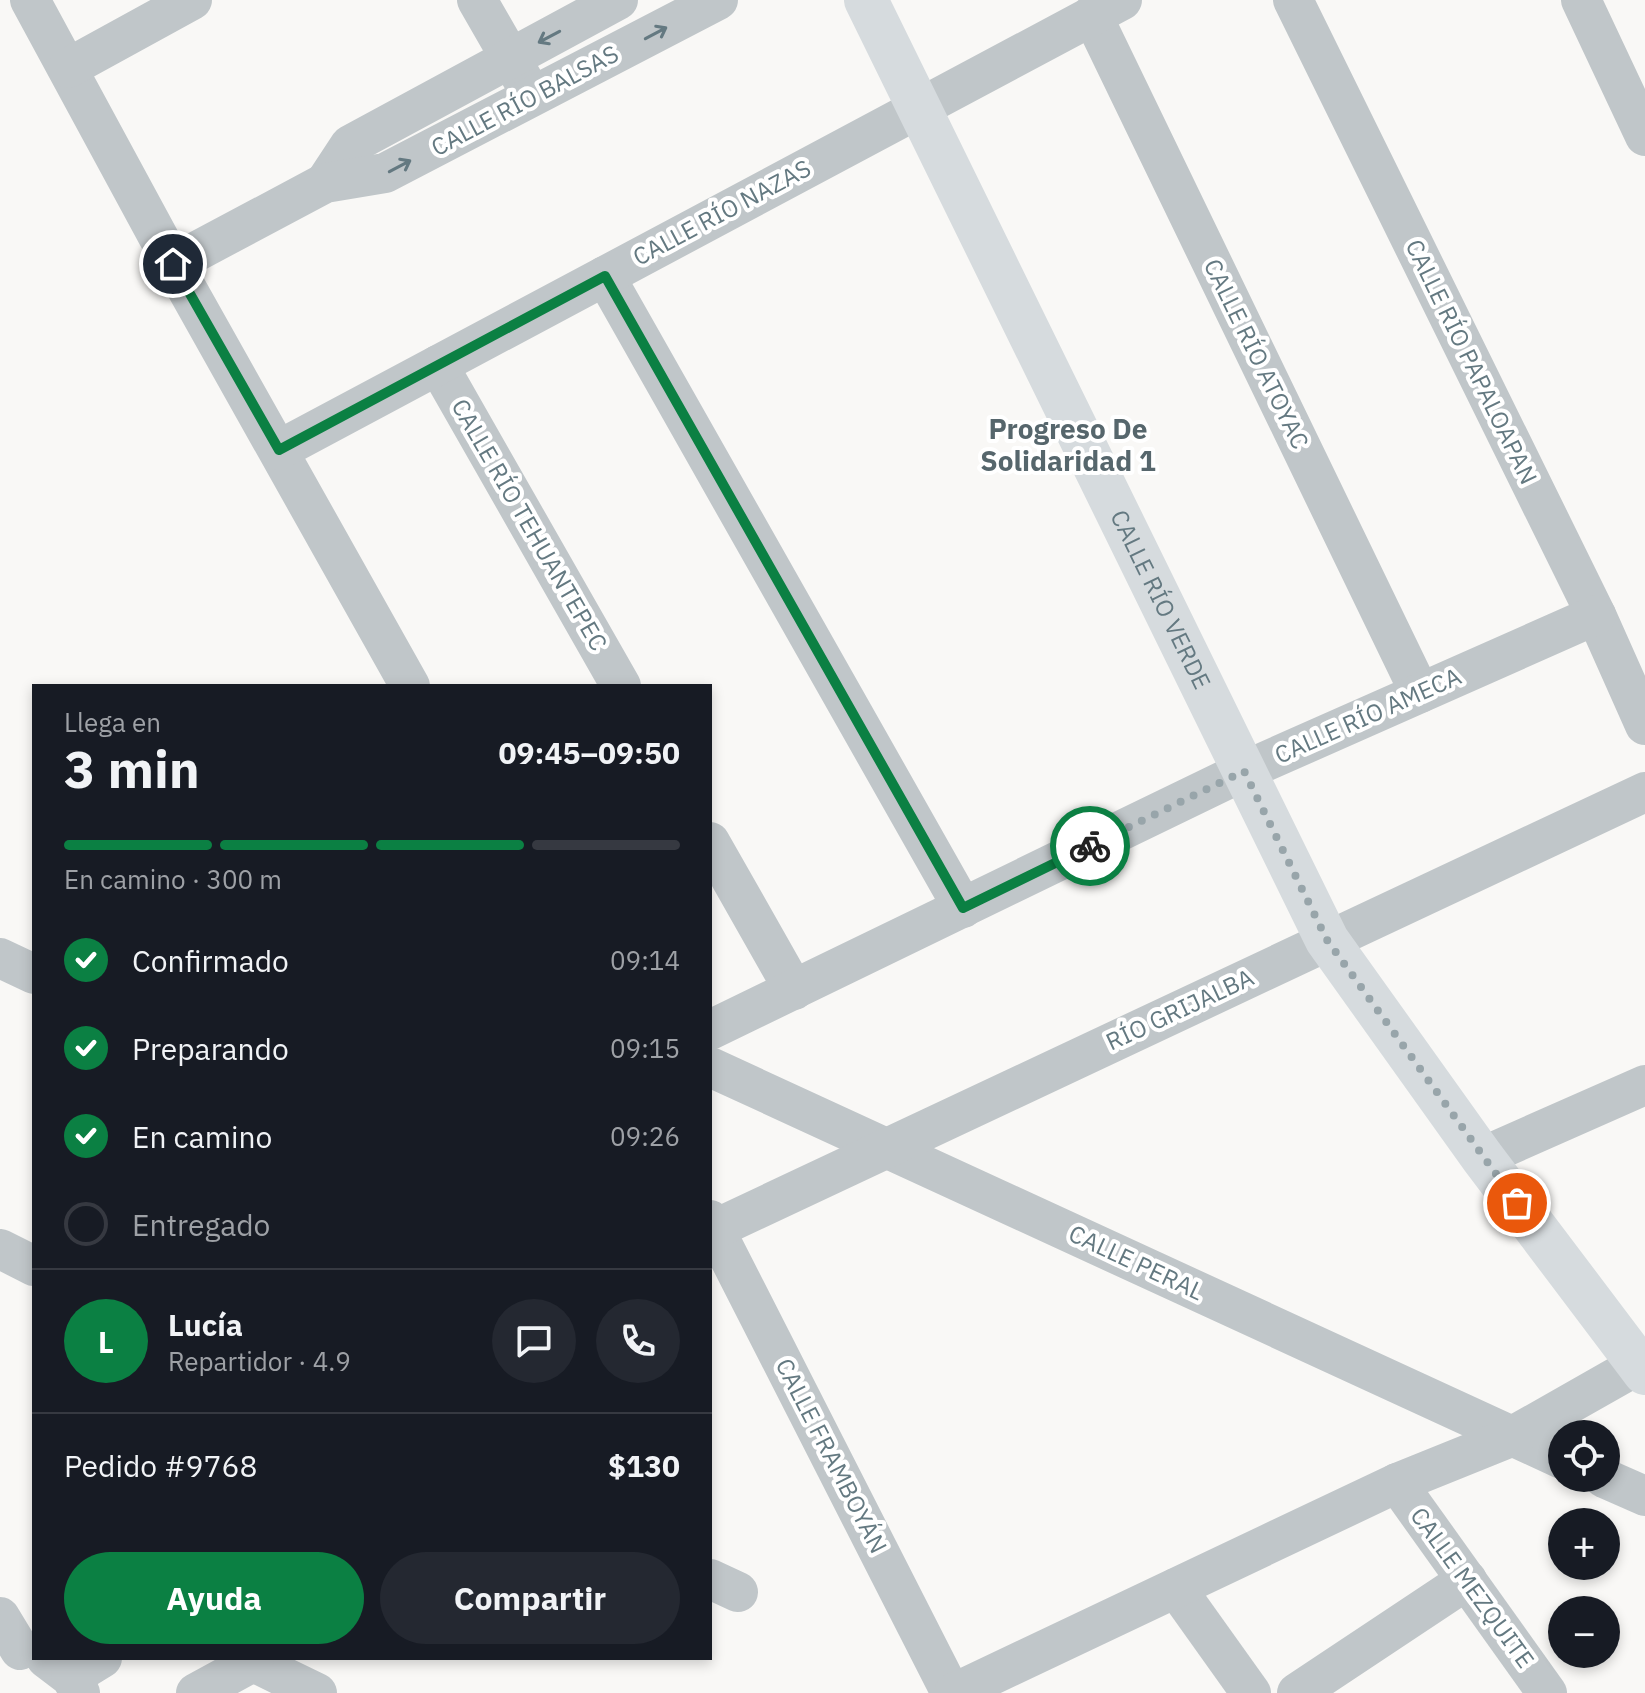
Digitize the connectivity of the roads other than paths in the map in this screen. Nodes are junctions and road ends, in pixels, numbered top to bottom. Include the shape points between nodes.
1 (30, 0) edge
2 (192, 0) edge
3 (477, 0) edge
4 (618, 0) edge
5 (718, 0) edge
6 (866, 0) edge
7 (1293, 0) edge
8 (1581, 0) edge
9 (1107, 7) edge
10 (509, 58) junction
11 (68, 68) junction
12 (533, 96) junction
13 (919, 108) junction
14 (1645, 136) edge
15 (325, 183) junction
16 (173, 264) junction
17 (605, 276) junction
18 (438, 365) junction
19 (279, 450) junction
20 (1596, 615) junction
21 (409, 684) edge
22 (620, 684) edge
23 (1420, 693) junction
24 (1645, 725) edge
25 (1244, 771) junction
26 (1645, 792) edge
27 (712, 846) edge
28 (963, 908) junction
29 (1327, 940) junction
30 (0, 958) edge
31 (32, 973) edge
32 (794, 990) junction
33 (712, 1029) edge
34 (712, 1068) edge
35 (1645, 1085) edge
36 (886, 1148) junction
37 (1482, 1157) junction
38 (713, 1224) edge
39 (0, 1249) edge
40 (32, 1265) edge
41 (1643, 1366) edge
42 (1511, 1437) junction
43 (1548, 1453) edge
44 (1397, 1483) junction
45 (1620, 1485) edge
46 (1645, 1496) edge
47 (1467, 1580) junction
48 (1176, 1588) junction
49 (250, 1660) edge
50 (196, 1693) edge
51 (317, 1693) edge
52 (953, 1693) edge
53 (1251, 1693) edge
54 (1297, 1693) edge
55 (1547, 1693) edge

1 - 11 street
2 - 11 street
3 - 10 street
4 -> 10 street, CALLE RÍO BALSAS
12 -> 5 street, CALLE RÍO BALSAS
6 - 13 main road, CALLE RÍO VERDE
7 - 20 street, CALLE RÍO PAPALOAPAN
8 - 14 street
9 - 13 street, CALLE RÍO NAZAS
9 - 23 street, CALLE RÍO ATOYAC
10 - 12 street
10 - 15 street, CALLE RÍO BALSAS via 350,145
11 - 16 street
15 -> 12 street, CALLE RÍO BALSAS via 385,173
13 - 17 street, CALLE RÍO NAZAS
13 - 25 main road, CALLE RÍO VERDE
15 - 16 street, CALLE RÍO BALSAS
16 - 19 street
17 - 18 street, CALLE RÍO NAZAS
17 - 28 street
18 - 19 street, CALLE RÍO NAZAS
18 - 22 street, CALLE RÍO TEHUANTEPEC
19 - 21 street
20 - 23 street, CALLE RÍO AMECA
20 - 24 street, CALLE RÍO PAPALOAPAN
23 - 25 street, CALLE RÍO AMECA
25 - 28 street, CALLE RÍO AMECA
25 - 29 main road, CALLE RÍO VERDE
26 - 29 street, RÍO GRIJALBA
27 - 32 street
28 - 32 street, CALLE RÍO AMECA
29 - 36 street, RÍO GRIJALBA
29 - 37 main road, CALLE RÍO VERDE
30 - 31 street
32 - 33 street, CALLE RÍO AMECA
34 - 36 street, CALLE PERAL
35 - 37 street
36 - 38 street, RÍO GRIJALBA
36 - 42 street, CALLE PERAL
37 - 41 main road, CALLE RÍO VERDE
38 - 52 street, CALLE FRAMBOYÁN
39 - 40 street
41 - 42 street
42 - 43 street, CALLE PERAL
42 - 44 street
44 - 47 street, CALLE MEZQUITE
44 - 48 street
45 - 46 street
47 - 54 street
47 - 55 street, CALLE MEZQUITE
48 - 52 street
48 - 53 street
49 - 50 street
49 - 51 street

